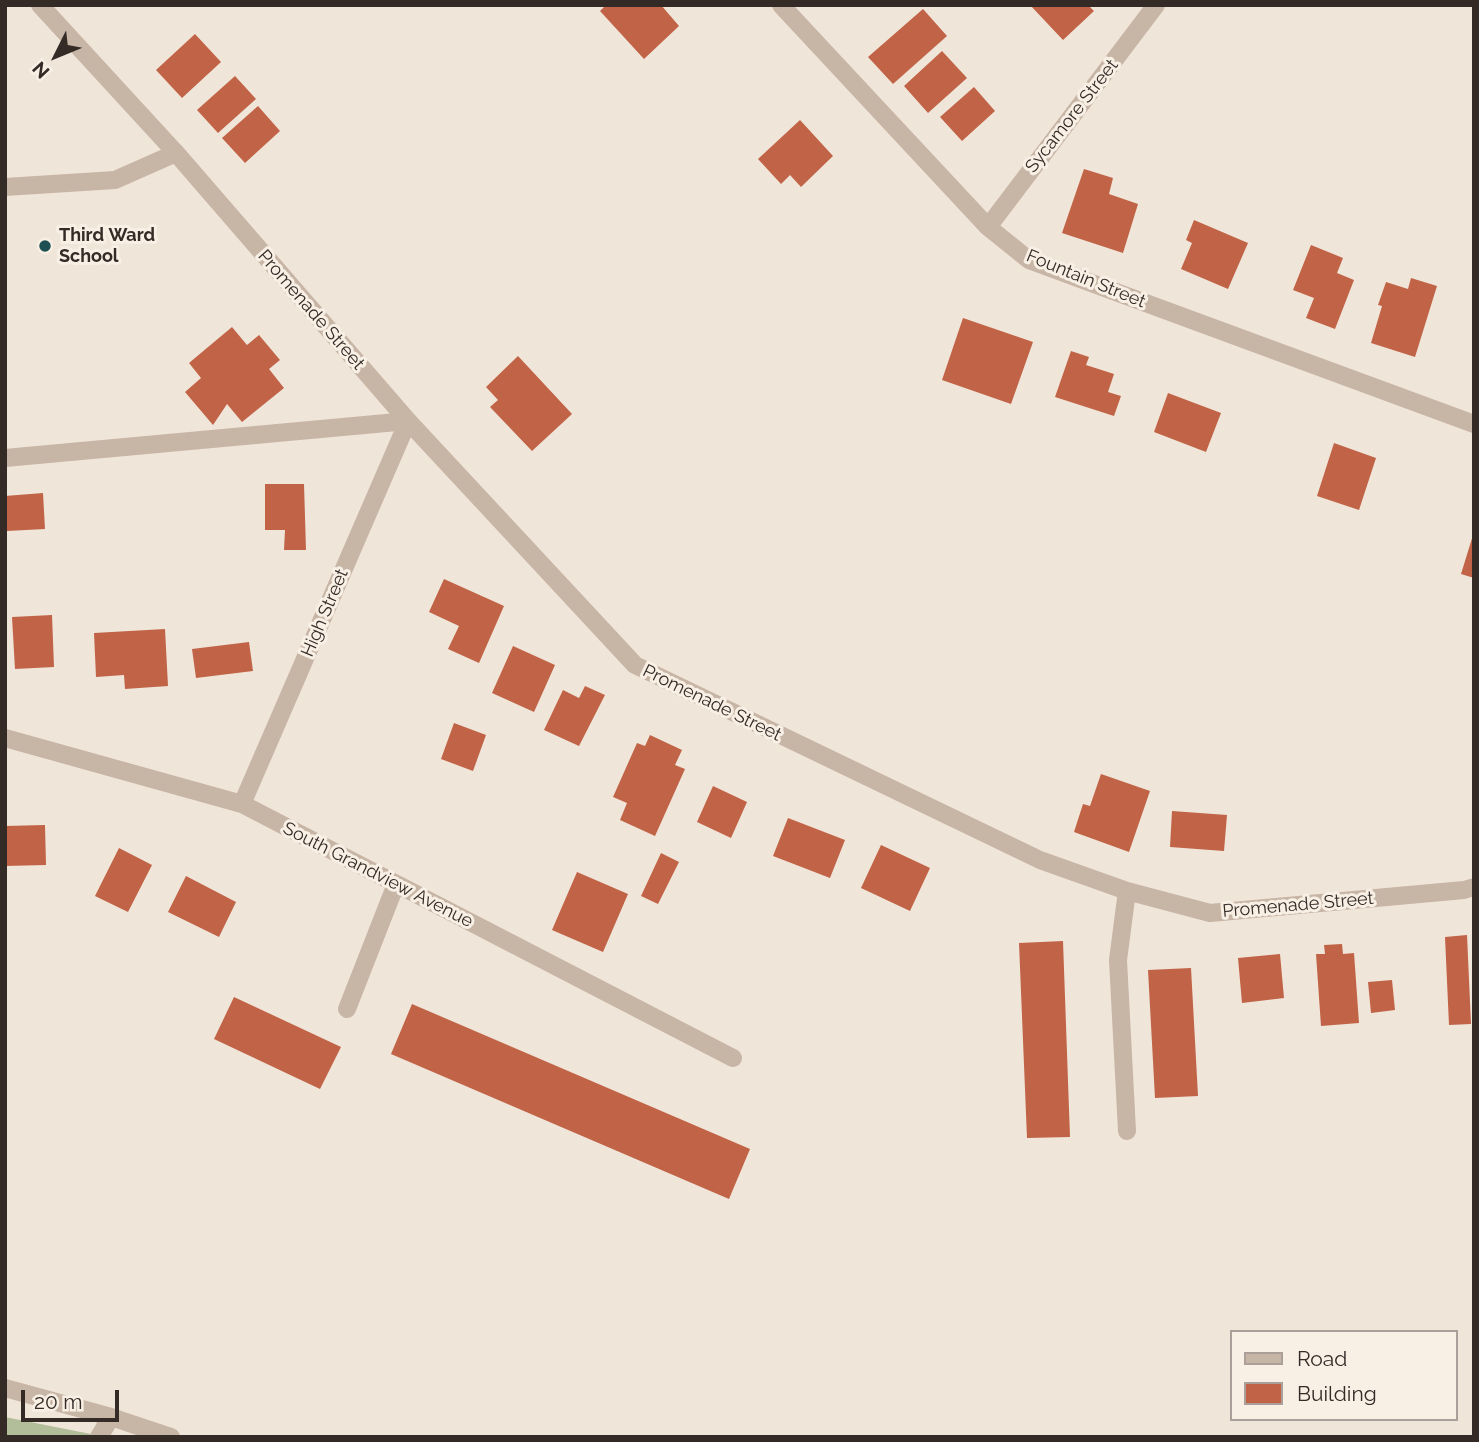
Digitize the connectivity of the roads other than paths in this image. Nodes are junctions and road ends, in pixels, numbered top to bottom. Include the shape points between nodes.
1 (40, 5) edge
2 (781, 5) edge
3 (1148, 9) edge
4 (176, 153) junction
5 (5, 187) edge
6 (988, 227) junction
7 (408, 421) junction
8 (1474, 424) edge
9 (5, 458) edge
10 (5, 738) edge
11 (242, 804) junction
12 (396, 884) junction
13 (1474, 887) edge
14 (1127, 891) junction
15 (347, 1009) dead end
16 (733, 1058) dead end
17 (1127, 1131) dead end
18 (5, 1388) edge
19 (111, 1417) junction
20 (99, 1437) edge
21 (171, 1437) edge

1 - 4 street, Promenade Street
2 - 6 street, Fountain Street
3 - 6 street, Sycamore Street
4 - 5 street via 115,180
4 - 7 street, Promenade Street
6 - 8 street, Fountain Street via 1029,260
7 - 9 street
7 - 11 street, High Street
7 - 14 street, Promenade Street via 635,666 1040,860
10 - 11 street, South Grandview Avenue
11 - 12 street, South Grandview Avenue
12 - 15 street
12 - 16 street, South Grandview Avenue
13 - 14 street, Promenade Street via 1210,913
14 - 17 street via 1118,960
18 - 19 street
19 - 20 street
19 - 21 street

